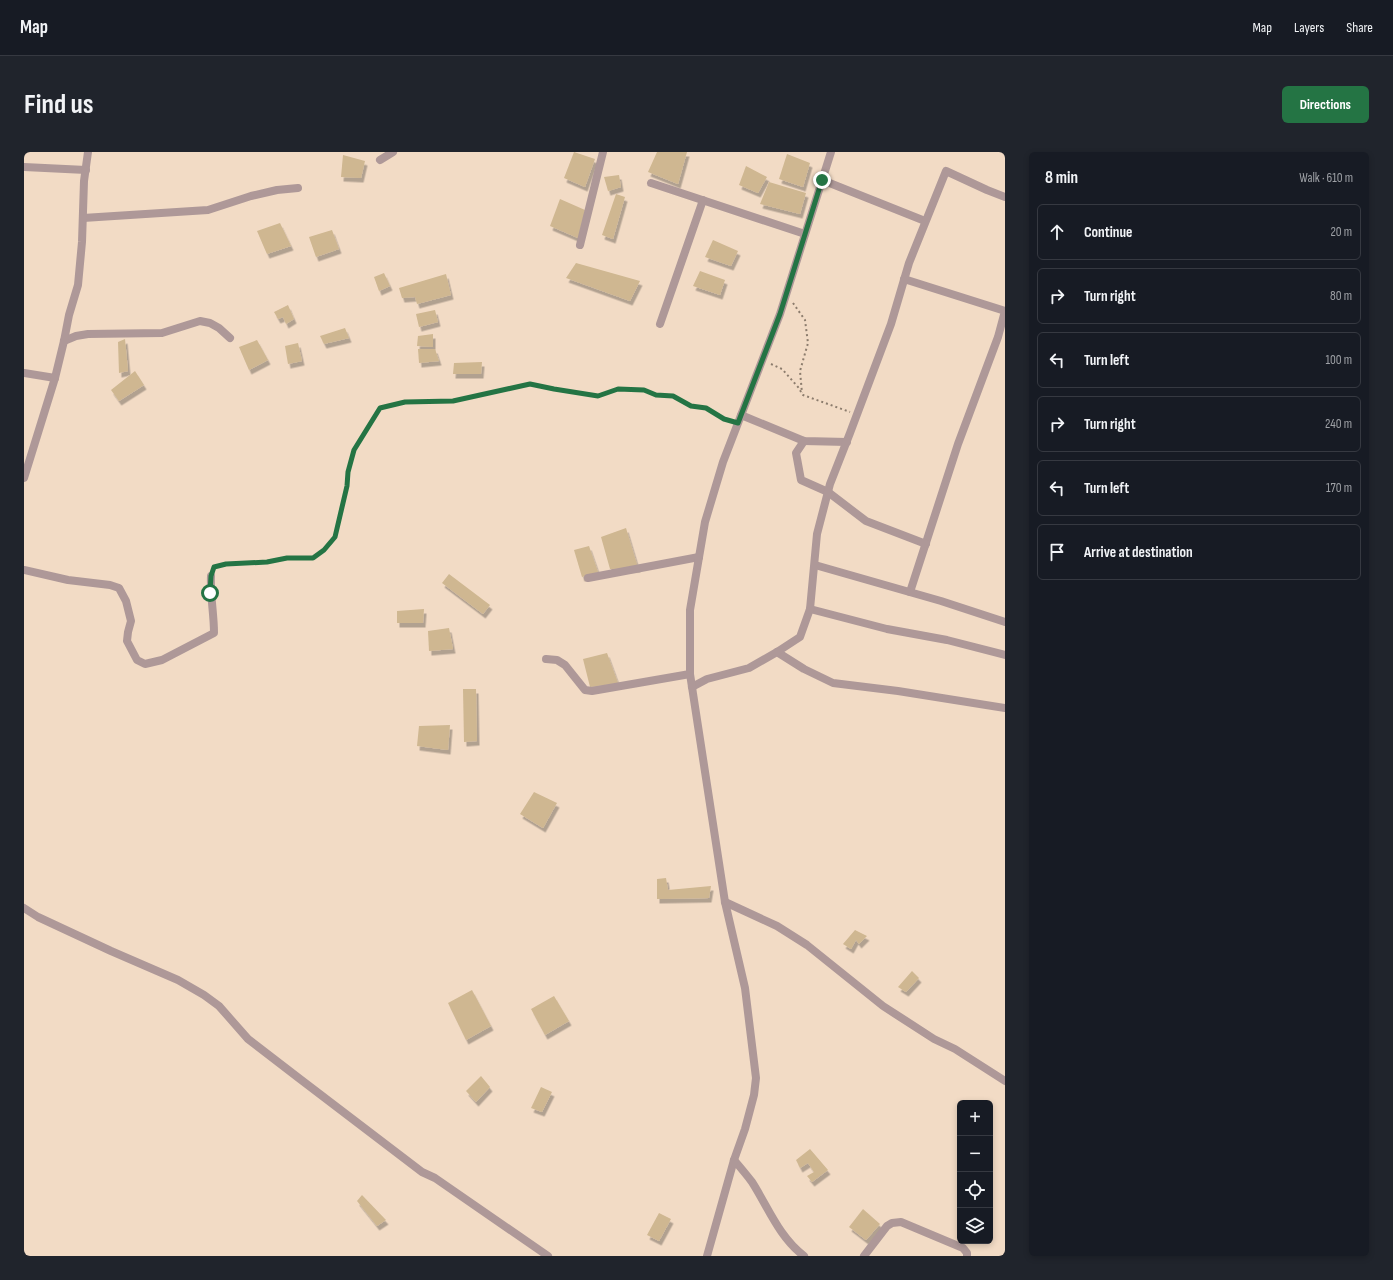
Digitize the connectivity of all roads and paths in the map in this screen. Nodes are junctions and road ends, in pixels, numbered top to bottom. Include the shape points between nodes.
1 (88, 152) edge
2 (393, 152) edge
3 (603, 152) edge
4 (831, 152) edge
5 (380, 160) dead end
6 (24, 167) edge
7 (86, 170) junction
8 (822, 180) junction
9 (651, 183) dead end
10 (298, 188) dead end
11 (1005, 197) edge
12 (703, 200) junction
13 (83, 218) junction
14 (925, 221) junction
15 (805, 234) junction
16 (580, 245) dead end
17 (904, 279) junction
18 (786, 294) junction
19 (660, 324) dead end
20 (230, 338) dead end
21 (64, 341) junction
22 (762, 360) junction
23 (24, 373) edge
24 (54, 378) junction
25 (802, 395) junction
26 (857, 415) junction
27 (740, 419) junction
28 (804, 441) junction
29 (847, 442) junction
30 (24, 478) edge
31 (828, 492) junction
32 (926, 544) junction
33 (700, 557) junction
34 (815, 564) junction
35 (24, 570) edge
36 (211, 576) joint
37 (588, 578) dead end
38 (910, 592) junction
39 (810, 609) junction
40 (1005, 622) edge
41 (777, 652) junction
42 (1005, 655) edge
43 (546, 659) dead end
44 (690, 674) junction
45 (692, 687) junction
46 (1005, 708) edge
47 (726, 902) junction
48 (24, 908) edge
49 (1005, 1081) edge
50 (734, 1160) junction
51 (548, 1256) edge
52 (707, 1256) edge
53 (804, 1256) edge
54 (864, 1256) edge
55 (967, 1256) edge

1 - 7 street
2 - 5 street
3 - 16 street
4 - 8 street
6 - 7 street
7 - 13 street
8 - 14 street
8 - 15 street
9 - 12 street
10 - 13 street via 251,196 208,210
11 - 14 street via 946,171
12 - 15 street
12 - 19 street
13 - 21 street via 78,285
14 - 17 street
15 - 18 street
17 - 26 street via 891,324
17 - 32 street via 1005,311
18 - 22 street
18 - 25 path via 805,320 808,342 800,371
20 - 21 street via 219,328 200,321 162,333 88,334
21 - 24 street
22 - 25 path via 782,369
22 - 27 street
23 - 24 street
24 - 30 street
25 - 26 path
26 - 29 street
27 - 28 street
27 - 33 street via 723,462 707,515
27 - 36 path via 724,419 706,408 691,406 673,396 656,395 644,390 618,389 598,396 530,384 453,401 405,402 380,408 354,450 335,537 324,550 313,558 226,564 214,567
28 - 29 street
28 - 31 street via 796,453 801,480
29 - 31 street
31 - 32 street via 866,521
31 - 34 street via 817,534
32 - 38 street
33 - 37 street
33 - 44 street via 690,610
34 - 38 street
34 - 39 street
35 - 36 street via 119,588 126,601 131,621 127,642 137,660 145,664 162,660 214,633
38 - 40 street
39 - 41 street via 800,637
39 - 42 street
41 - 45 street via 749,668 707,679
41 - 46 street via 833,683
43 - 44 street via 557,660 565,665 584,690 592,691
44 - 45 street
45 - 47 street
47 - 49 street via 778,926 807,945 883,1006
47 - 50 street via 745,988 756,1078 745,1129
48 - 51 street via 38,917 178,980 204,995 218,1006 248,1039 422,1172 436,1178
50 - 52 street
50 - 53 street via 752,1183 786,1238
54 - 55 street via 887,1226 896,1222 962,1248

